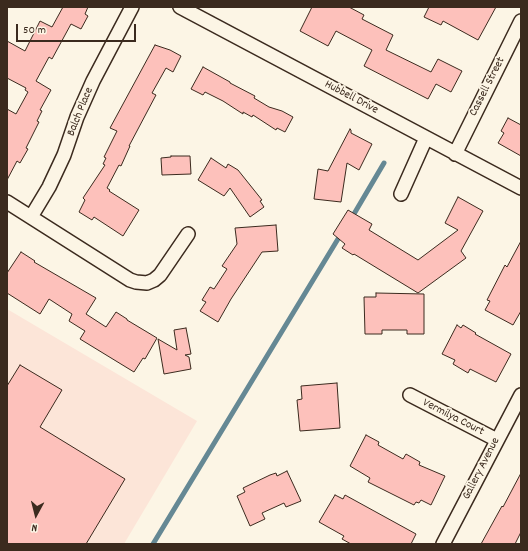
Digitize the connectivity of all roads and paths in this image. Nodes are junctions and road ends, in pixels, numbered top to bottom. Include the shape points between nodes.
1 (132, 7) edge
2 (180, 7) edge
3 (521, 21) edge
4 (426, 138) junction
5 (455, 154) junction
6 (521, 188) edge
7 (401, 194) dead end
8 (7, 202) edge
9 (31, 217) junction
10 (188, 234) dead end
11 (410, 395) dead end
12 (521, 395) edge
13 (497, 440) junction
14 (443, 544) edge

1 - 9 street, Balch Place via 93,81 49,187
2 - 4 street, Hubbell Drive
3 - 5 street, Cassell Street
4 - 5 street, Hubbell Drive
4 - 7 street
5 - 6 street, Hubbell Drive
8 - 9 street
9 - 10 street via 136,282 147,283 160,275
11 - 13 street, Vermilya Court
12 - 13 street, Gallery Avenue
13 - 14 street, Gallery Avenue

